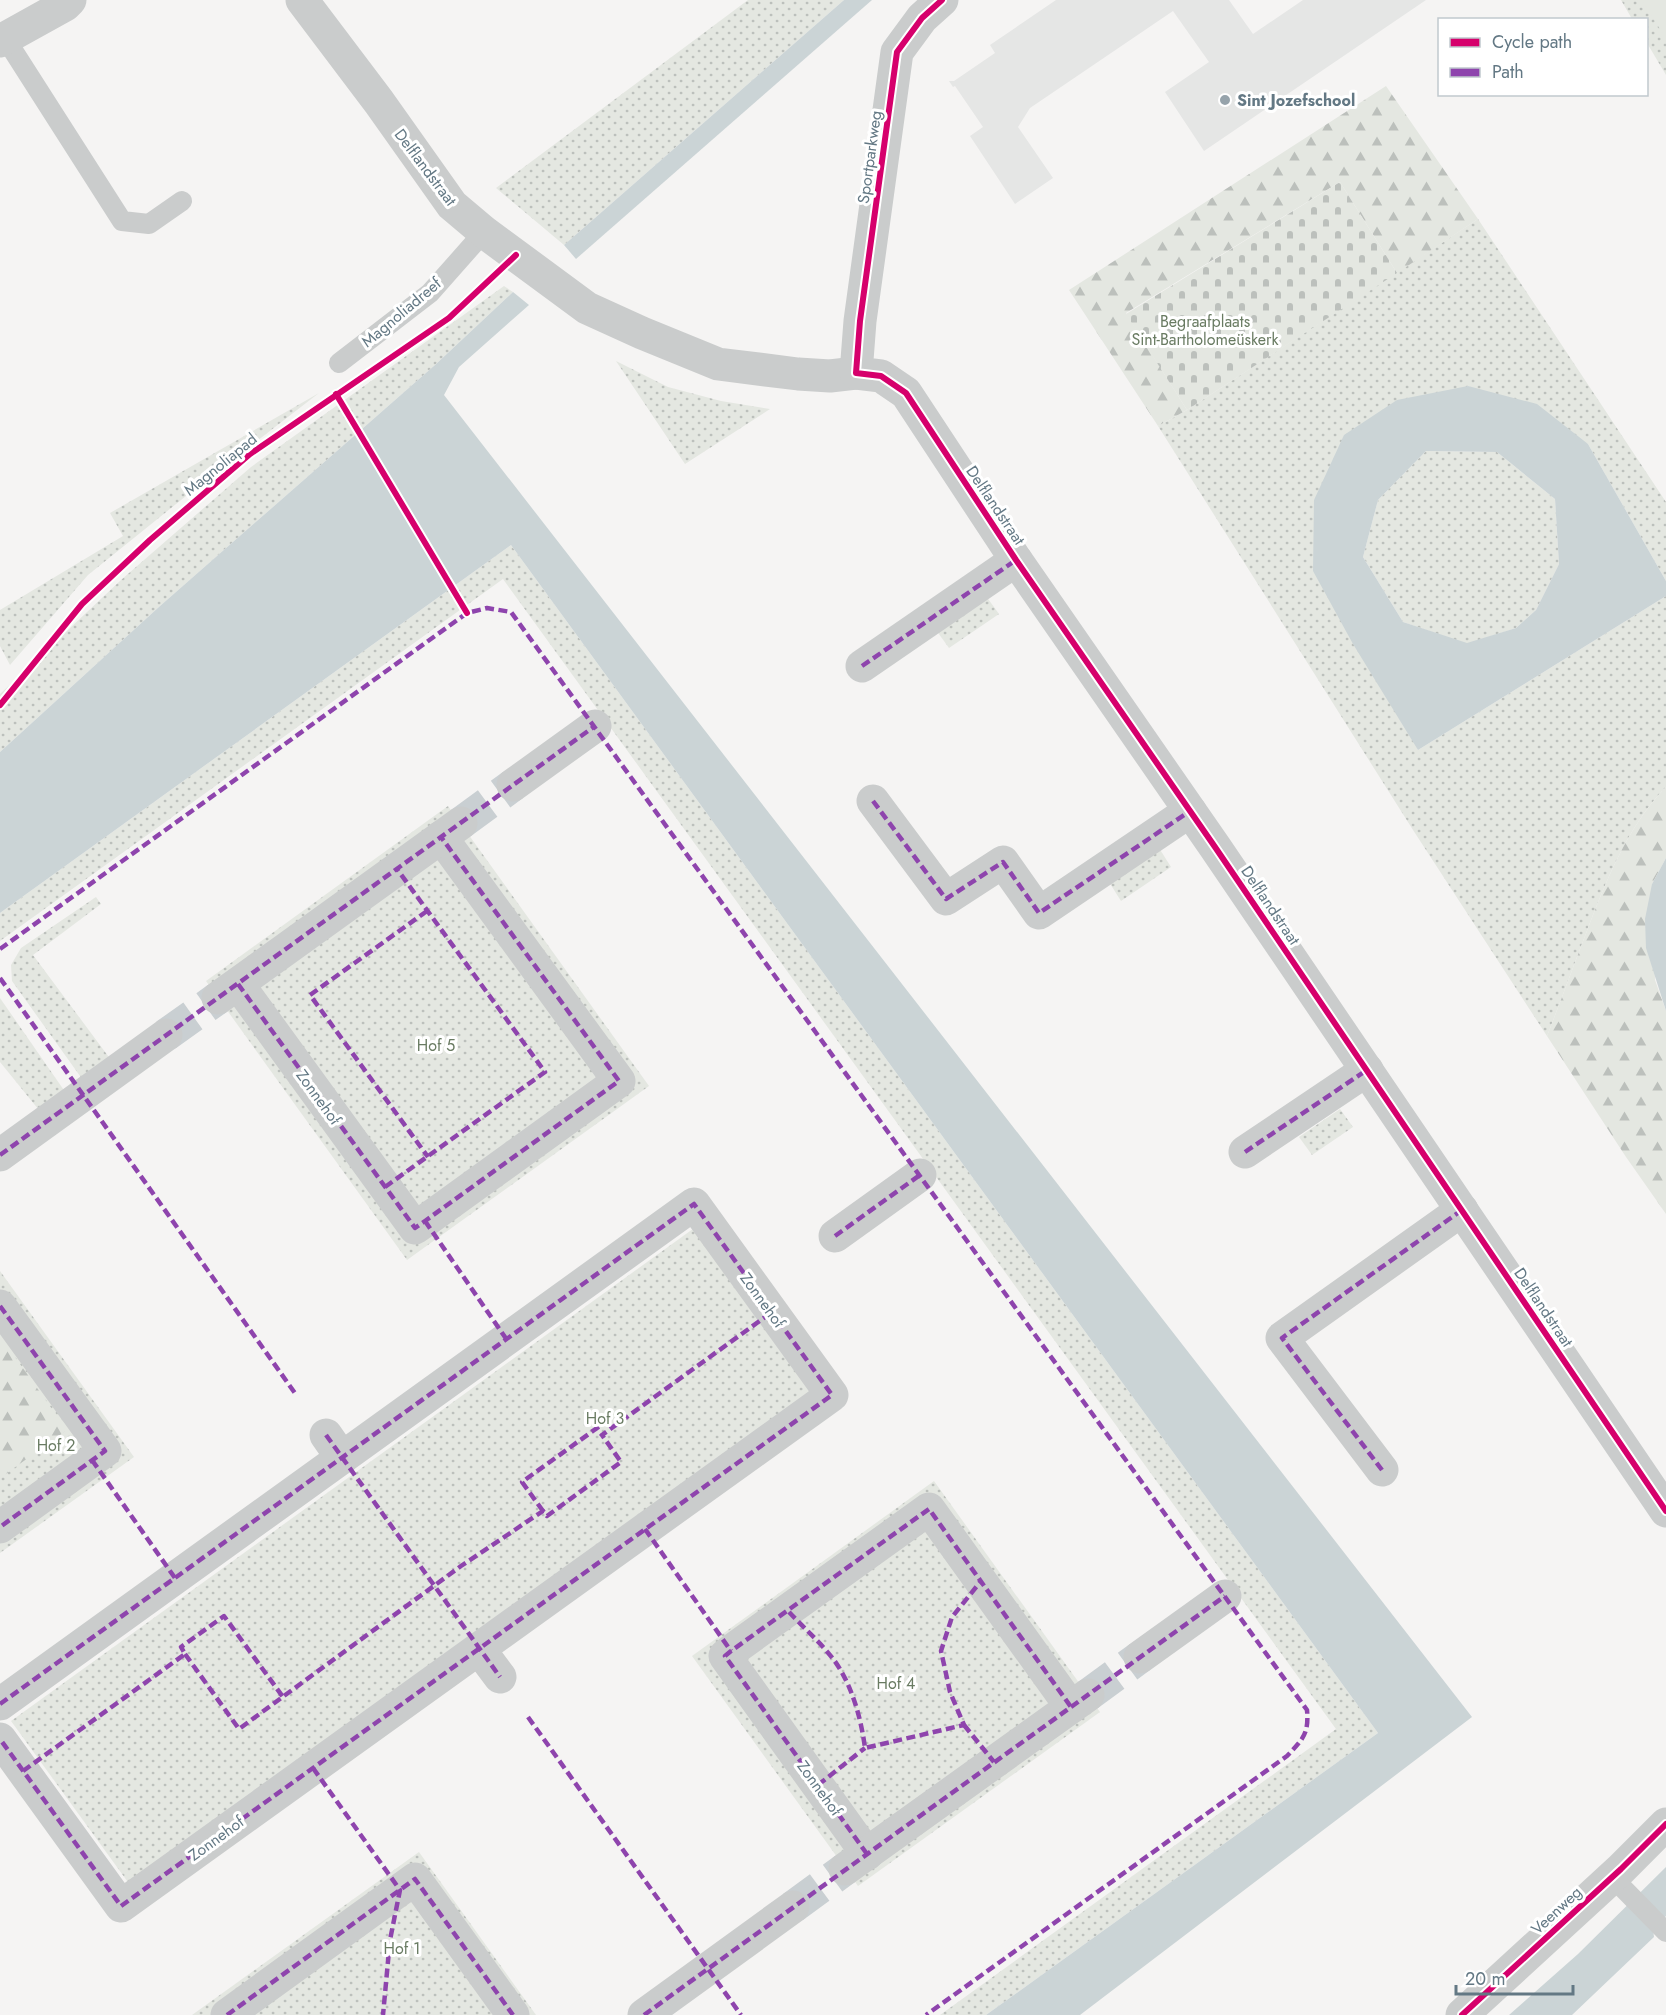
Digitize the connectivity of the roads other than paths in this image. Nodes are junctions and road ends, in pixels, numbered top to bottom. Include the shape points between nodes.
1 (70, 0) edge
2 (302, 0) edge
3 (942, 0) edge
4 (3, 39) edge
5 (182, 201) dead end
6 (484, 232) junction
7 (339, 363) dead end
8 (856, 373) junction
9 (1016, 560) junction
10 (862, 666) dead end
11 (595, 726) dead end
12 (513, 785) tunnel mouth
13 (873, 801) dead end
14 (1190, 811) junction
15 (228, 991) joint
16 (166, 1035) tunnel mouth
17 (1367, 1070) junction
18 (1245, 1152) dead end
19 (0, 1155) edge
20 (920, 1175) dead end
21 (1462, 1210) junction
22 (835, 1236) dead end
23 (0, 1306) edge
24 (1382, 1470) dead end
25 (1666, 1511) edge
26 (0, 1527) edge
27 (1225, 1596) dead end
28 (479, 1649) junction
29 (1140, 1657) tunnel mouth
30 (500, 1677) dead end
31 (1080, 1701) joint
32 (0, 1704) edge
33 (0, 1739) edge
34 (1666, 1824) edge
35 (1612, 1877) junction
36 (793, 1907) tunnel mouth
37 (1666, 1932) edge
38 (227, 2015) edge
39 (513, 2015) edge
40 (644, 2015) edge
41 (1462, 2015) edge

1 - 4 street
2 - 6 street, Delflandstraat via 452,205
3 - 8 street, Sportparkweg via 922,18 897,52
4 - 5 lane via 122,221 149,224
6 - 7 lane, Magnoliadreef via 430,293
6 - 8 street, Delflandstraat via 587,308 718,364 798,374
8 - 9 street, Delflandstraat via 881,376 906,393
9 - 10 street, Delflandstraat
9 - 14 street, Delflandstraat
11 - 12 street
13 - 14 street via 946,899 1003,862 1039,913
14 - 17 street, Delflandstraat
15 - 15 street, Zonnehof via 415,1228 619,1081 451,830
16 - 19 street
17 - 18 street
17 - 21 street, Delflandstraat
20 - 22 street
21 - 24 street via 1282,1338
21 - 25 street, Delflandstraat
23 - 26 street via 105,1451
27 - 29 street
28 - 30 street
28 - 32 street, Zonnehof via 832,1395 694,1204 334,1446
28 - 33 street, Zonnehof via 121,1906
31 - 31 street, Zonnehof via 929,1509 725,1656 856,1861
34 - 35 street, Veenweg
35 - 37 lane
35 - 41 street, Veenweg
36 - 40 street
38 - 39 street via 415,1879

